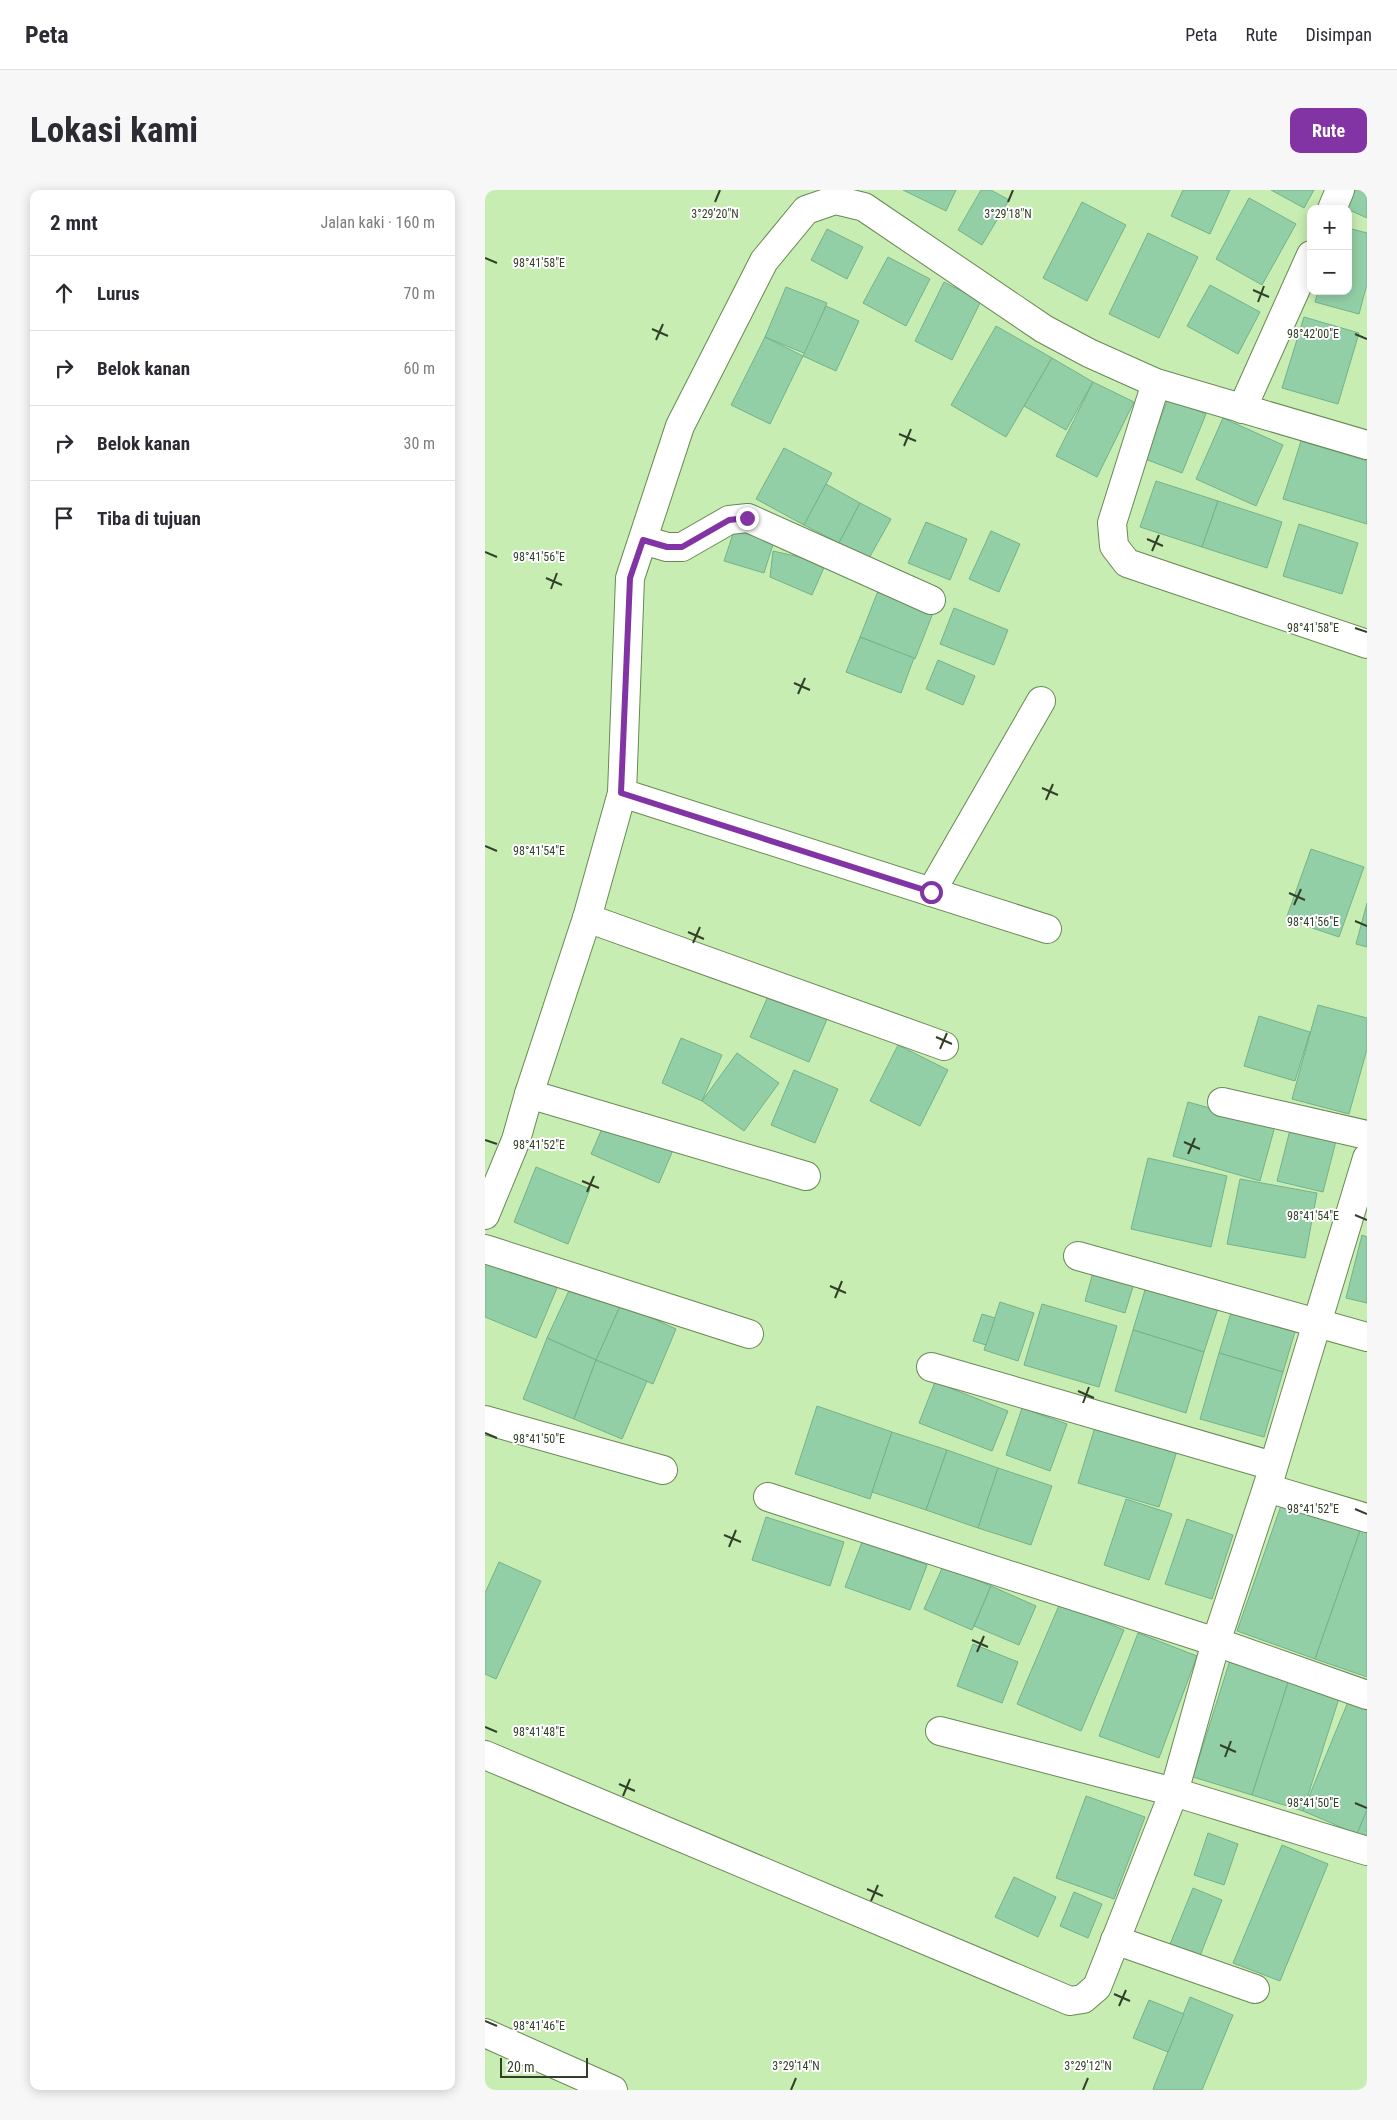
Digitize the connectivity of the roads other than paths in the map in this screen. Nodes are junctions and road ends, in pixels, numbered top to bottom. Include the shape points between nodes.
1 (1340, 190) edge
2 (869, 199) edge
3 (1333, 205) edge
4 (1307, 265) edge
5 (1156, 383) junction
6 (1242, 410) junction
7 (1367, 445) edge
8 (643, 540) junction
9 (931, 600) dead end
10 (1367, 644) edge
11 (1041, 701) dead end
12 (621, 793) junction
13 (931, 892) junction
14 (587, 918) junction
15 (1047, 929) dead end
16 (944, 1046) dead end
17 (529, 1094) junction
18 (1222, 1102) dead end
19 (1367, 1135) edge
20 (1367, 1158) edge
21 (806, 1176) dead end
22 (485, 1215) edge
23 (485, 1249) edge
24 (1078, 1256) dead end
25 (1317, 1322) junction
26 (749, 1334) dead end
27 (1367, 1337) edge
28 (931, 1367) dead end
29 (485, 1420) edge
30 (663, 1470) dead end
31 (1270, 1477) junction
32 (768, 1497) dead end
33 (1367, 1518) edge
34 (1216, 1642) junction
35 (1367, 1695) edge
36 (940, 1730) dead end
37 (485, 1755) edge
38 (1174, 1792) junction
39 (1367, 1851) edge
40 (1115, 1940) junction
41 (1255, 1989) dead end
42 (485, 2033) edge
43 (613, 2090) edge

1 - 3 street
2 - 5 street via 1043,329
2 - 8 street via 835,200 806,210 764,260 680,426
4 - 6 street
5 - 6 street
5 - 10 street via 1112,523 1114,546 1127,563
6 - 7 street
8 - 9 street via 667,547 682,547 729,520 747,518
8 - 12 street via 630,578
11 - 13 street
12 - 13 street
12 - 14 street
13 - 15 street
14 - 16 street
14 - 17 street
17 - 21 street
17 - 22 street via 517,1140
18 - 19 street
20 - 25 street
23 - 26 street
24 - 25 street
25 - 27 street
25 - 31 street
28 - 31 street
29 - 30 street
31 - 33 street
31 - 34 street
32 - 34 street
34 - 35 street
34 - 38 street
36 - 38 street
37 - 40 street via 1070,2001 1083,1999 1097,1987
38 - 39 street
38 - 40 street
40 - 41 street
42 - 43 street

